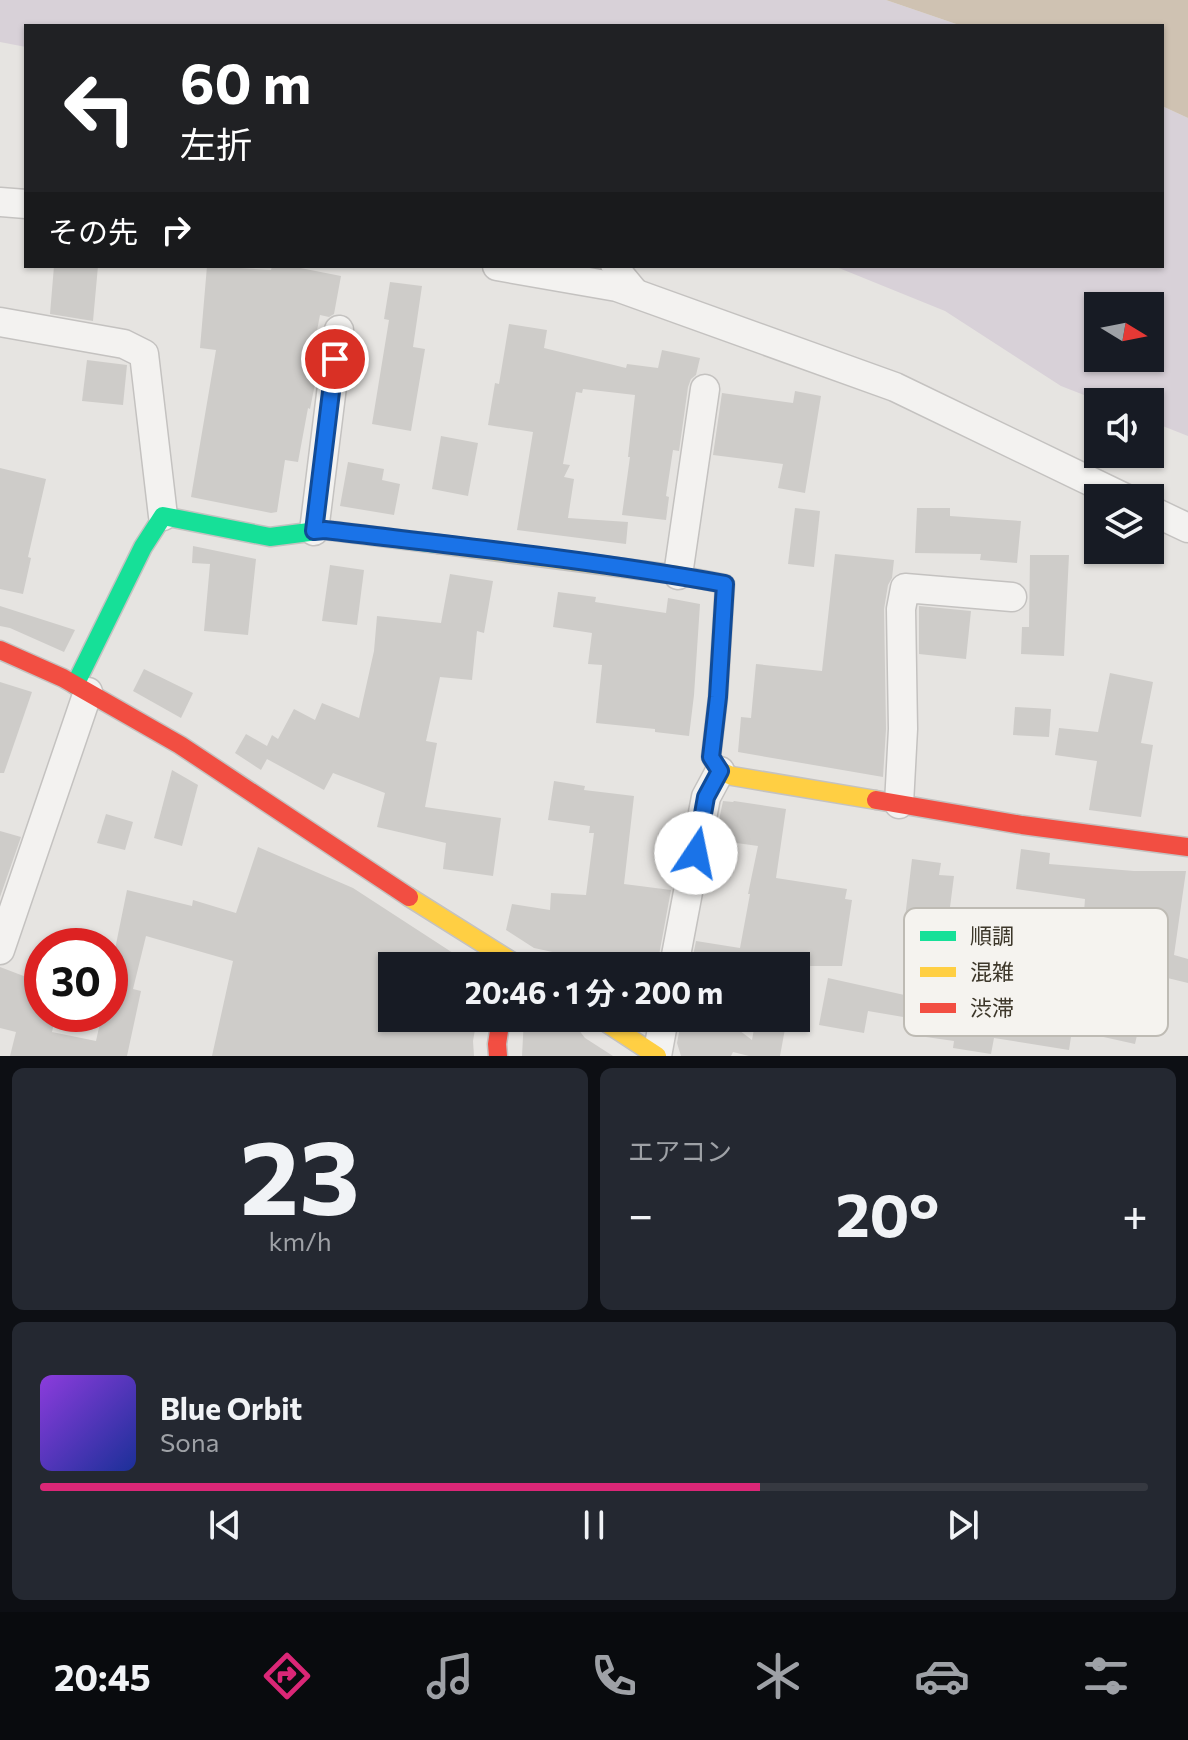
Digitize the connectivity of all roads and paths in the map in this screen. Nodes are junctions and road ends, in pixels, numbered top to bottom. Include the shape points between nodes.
1 (0, 202) edge
2 (24, 204) edge
3 (508, 268) edge
4 (619, 268) edge
5 (648, 298) junction
6 (0, 322) edge
7 (339, 330) dead end
8 (705, 389) dead end
9 (1096, 484) edge
10 (163, 516) junction
11 (1164, 517) edge
12 (1188, 528) edge
13 (314, 531) junction
14 (678, 575) junction
15 (1012, 597) dead end
16 (0, 650) edge
17 (82, 688) junction
18 (720, 771) junction
19 (899, 804) junction
20 (1188, 847) edge
21 (0, 950) edge
22 (495, 952) edge
23 (677, 952) edge
24 (499, 1032) edge
25 (620, 1032) edge
26 (661, 1032) edge
27 (498, 1056) edge
28 (657, 1056) edge

1 - 2 street
3 - 5 street via 617,287
4 - 5 lane
5 - 9 street via 895,387
6 - 10 street via 124,344 144,354
7 - 13 street
8 - 14 street
10 - 13 street via 270,537
10 - 17 street via 143,547
11 - 12 street
13 - 14 street
14 - 18 street via 725,584 711,757
15 - 19 street via 905,588
16 - 17 street
17 - 21 street
17 - 22 street via 180,745
18 - 19 street
18 - 23 street via 706,797
19 - 20 street
24 - 27 street
25 - 28 street
26 - 28 street

